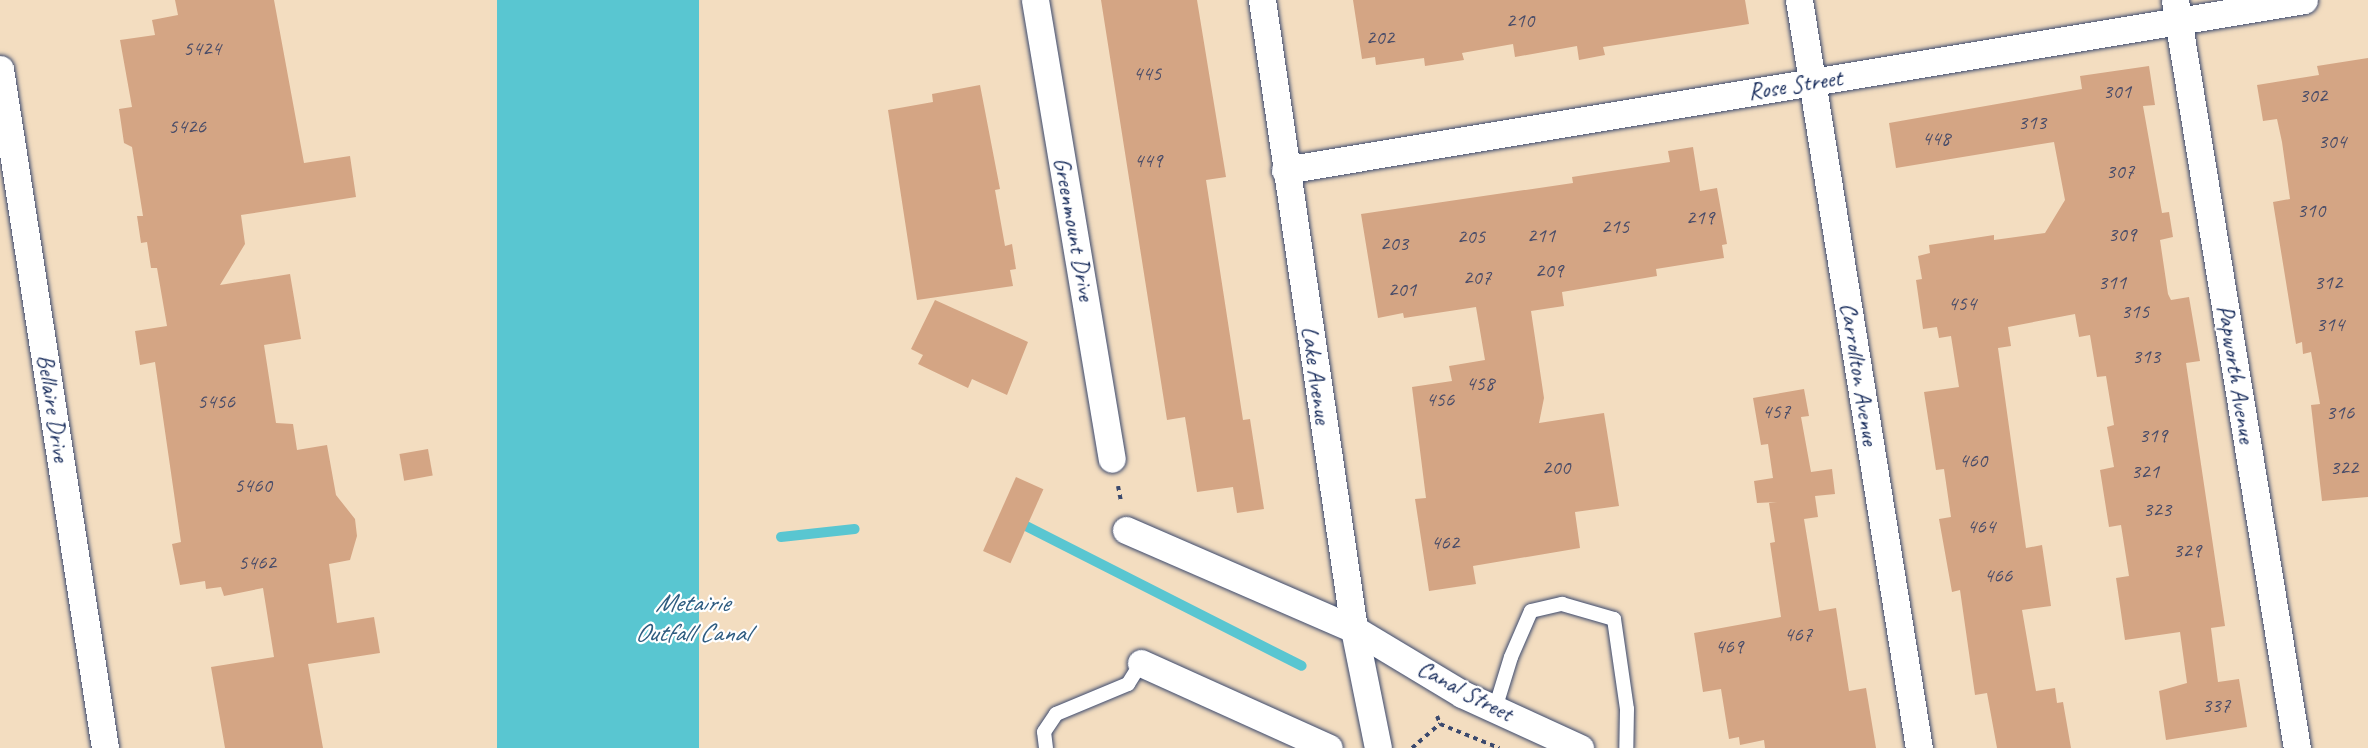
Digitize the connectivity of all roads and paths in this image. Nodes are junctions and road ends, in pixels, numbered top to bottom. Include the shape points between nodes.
1 (1035, 0) edge
2 (1262, 0) edge
3 (1799, 0) edge
4 (2304, 0) edge
5 (2177, 10) edge
6 (0, 69) edge
7 (1813, 82) junction
8 (1285, 170) junction
9 (1112, 459) joint
10 (1126, 530) joint
11 (1353, 629) junction
12 (1141, 663) joint
13 (1495, 709) junction
14 (1440, 724) dead end
15 (105, 748) edge
16 (1046, 748) edge
17 (1329, 748) edge
18 (1378, 748) edge
19 (1412, 748) edge
20 (1580, 748) edge
21 (1626, 748) edge
22 (1919, 748) edge
23 (2297, 748) edge

1 - 9 street, Greenmount Drive
2 - 8 street, Lake Avenue
3 - 7 street, Carrollton Avenue
4 - 5 street, Rose Street
5 - 7 street, Rose Street
5 - 23 street, Papworth Avenue
6 - 15 street, Bellaire Drive
7 - 8 street, Rose Street
7 - 22 street, Carrollton Avenue
8 - 11 street, Lake Avenue
9 - 10 path
10 - 11 street, Canal Street
11 - 13 street, Canal Street via 1462,694
11 - 18 street, Lake Avenue
12 - 16 lane via 1128,684 1056,714 1044,732
12 - 17 street
13 - 20 street, Canal Street
13 - 21 lane via 1510,657 1531,611 1562,604 1614,619 1627,709
14 - 19 path

